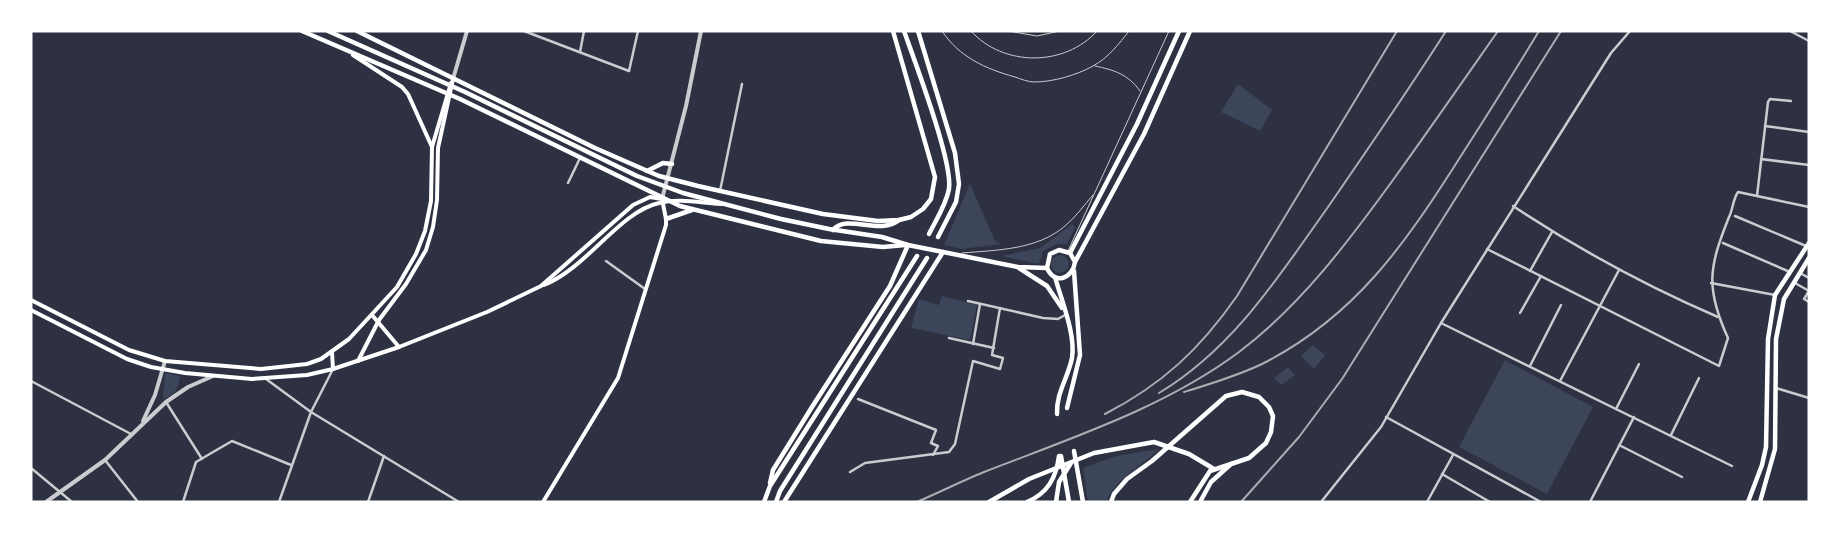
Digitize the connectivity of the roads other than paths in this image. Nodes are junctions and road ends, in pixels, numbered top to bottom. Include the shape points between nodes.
1 (302, 31) edge
2 (357, 31) edge
3 (467, 31) edge
4 (524, 31) edge
5 (584, 31) edge
6 (638, 31) edge
7 (701, 31) edge
8 (893, 31) edge
9 (904, 31) edge
10 (918, 31) edge
11 (942, 31) edge
12 (970, 31) edge
13 (1008, 31) edge
14 (1060, 31) edge
15 (1097, 31) edge
16 (1129, 31) edge
17 (1169, 31) edge
18 (1179, 31) edge
19 (1190, 31) edge
20 (1630, 31) edge
21 (1790, 31) edge
22 (330, 32) edge
23 (530, 32) edge
24 (1809, 41) edge
25 (580, 52) junction
26 (353, 55) junction
27 (1094, 66) junction
28 (453, 79) junction
29 (742, 84) dead end
30 (1140, 92) junction
31 (449, 94) junction
32 (1792, 101) dead end
33 (1766, 126) junction
34 (1809, 132) edge
35 (432, 147) junction
36 (438, 148) junction
37 (580, 158) junction
38 (1761, 159) junction
39 (672, 164) junction
40 (1809, 165) edge
41 (647, 170) junction
42 (669, 178) junction
43 (568, 183) dead end
44 (720, 192) junction
45 (1096, 192) junction
46 (1757, 196) junction
47 (662, 198) junction
48 (724, 205) junction
49 (1513, 206) junction
50 (1809, 206) edge
51 (693, 209) junction
52 (1735, 216) dead end
53 (666, 219) junction
54 (899, 220) junction
55 (833, 230) junction
56 (1552, 232) junction
57 (929, 234) dead end
58 (938, 237) dead end
59 (1723, 243) dead end
60 (1808, 244) edge
61 (908, 245) junction
62 (1487, 249) junction
63 (943, 252) junction
64 (1069, 252) junction
65 (953, 254) junction
66 (917, 256) dead end
67 (927, 258) dead end
68 (1809, 258) edge
69 (606, 261) dead end
70 (1076, 262) junction
71 (1018, 267) junction
72 (1047, 268) junction
73 (1074, 270) junction
74 (1619, 270) junction
75 (1530, 271) junction
76 (1790, 272) junction
77 (1800, 273) junction
78 (1541, 276) junction
79 (1055, 278) junction
80 (1809, 278) edge
81 (1710, 282) junction
82 (1794, 283) junction
83 (541, 286) junction
84 (645, 289) junction
85 (1809, 291) edge
86 (1775, 295) junction
87 (31, 300) edge
88 (968, 301) dead end
89 (1809, 302) edge
90 (980, 304) junction
91 (1561, 305) dead end
92 (1599, 306) junction
93 (1000, 308) junction
94 (31, 310) edge
95 (1065, 313) junction
96 (1520, 313) dead end
97 (372, 314) junction
98 (1718, 318) junction
99 (379, 320) junction
100 (1441, 323) junction
101 (949, 338) dead end
102 (973, 344) junction
103 (399, 347) junction
104 (994, 348) junction
105 (332, 352) junction
106 (165, 361) junction
107 (358, 361) junction
108 (1639, 364) dead end
109 (1530, 366) junction
110 (162, 369) junction
111 (333, 369) junction
112 (213, 376) junction
113 (1700, 378) dead end
114 (266, 379) junction
115 (31, 381) edge
116 (1560, 381) junction
117 (1776, 388) junction
118 (1809, 398) edge
119 (858, 399) dead end
120 (166, 402) junction
121 (1067, 408) dead end
122 (1616, 408) junction
123 (311, 412) junction
124 (1057, 414) dead end
125 (1386, 417) junction
126 (1634, 417) junction
127 (142, 423) junction
128 (131, 434) junction
129 (1671, 436) junction
130 (1619, 445) junction
131 (1170, 446) junction
132 (1074, 451) dead end
133 (933, 455) junction
134 (1453, 455) junction
135 (384, 456) junction
136 (202, 459) junction
137 (105, 460) junction
138 (1072, 462) junction
139 (1232, 463) junction
140 (291, 465) junction
141 (1732, 466) dead end
142 (31, 468) edge
143 (1214, 469) junction
144 (850, 472) dead end
145 (1442, 474) junction
146 (1682, 477) dead end
147 (770, 486) junction
148 (60, 491) junction
149 (1591, 501) edge
150 (46, 502) edge
151 (72, 502) edge
152 (138, 502) edge
153 (182, 502) edge
154 (279, 502) edge
155 (368, 502) edge
156 (459, 502) edge
157 (543, 502) edge
158 (764, 502) edge
159 (776, 502) edge
160 (784, 502) edge
161 (989, 502) edge
162 (1027, 502) edge
163 (1056, 502) edge
164 (1068, 502) edge
165 (1082, 502) edge
166 (1111, 502) edge
167 (1190, 502) edge
168 (1200, 502) edge
169 (1321, 502) edge
170 (1427, 502) edge
171 (1490, 502) edge
172 (1541, 502) edge
173 (1748, 502) edge
174 (1760, 502) edge

1 - 26 main road
2 - 28 main road
3 - 28 street
4 - 23 street
5 - 25 street
6 - 25 street via 629,71
7 - 39 street
8 - 54 main road via 935,177 931,199 924,209
9 - 57 main road via 944,152 950,187
10 - 58 main road via 955,153 959,184 956,202
11 - 27 lane via 954,46 975,62 993,71 1033,82 1060,78
12 - 15 lane via 1005,53 1039,59 1072,51
13 - 14 lane via 1037,36
16 - 27 lane
17 - 30 lane
18 - 64 main road via 1137,124
19 - 70 main road via 1144,134
20 - 49 street via 1611,52
21 - 24 street
22 - 48 main road via 465,92 637,176
23 - 25 street
26 - 31 main road
26 - 35 main road via 402,87
27 - 30 lane via 1118,71
28 - 31 main road
28 - 41 main road via 567,136
29 - 44 street
30 - 45 lane
31 - 35 main road
31 - 36 main road
31 - 37 main road
32 - 33 street via 1768,101
33 - 34 street
33 - 38 street
35 - 36 main road
35 - 97 main road via 425,231 407,272
36 - 99 main road via 437,200 426,250
37 - 43 street
37 - 47 main road
38 - 40 street
38 - 46 street
39 - 41 main road via 663,163
39 - 42 street
41 - 42 main road
42 - 44 main road
42 - 47 street
44 - 54 main road via 823,214 878,221
45 - 64 lane
45 - 65 lane via 1065,227 1047,237 1022,247
46 - 50 street
46 - 81 street via 1738,192 1736,195 1715,253
47 - 51 main road
47 - 53 main road
47 - 83 main road via 650,197 633,205
48 - 55 main road
48 - 83 main road via 672,201 649,206 631,217 559,279
49 - 56 street
49 - 62 street
51 - 53 main road
51 - 61 main road via 821,241 883,247
52 - 60 street
53 - 84 main road
54 - 55 main road via 886,226 842,223
55 - 61 main road
56 - 74 street
56 - 75 street
59 - 76 street
60 - 76 main road
61 - 63 main road
61 - 147 main road via 890,286 773,470
62 - 75 street
62 - 100 street
63 - 65 main road
63 - 160 main road
64 - 70 main road
64 - 72 main road via 1059,250 1050,254
65 - 71 main road
66 - 147 main road
67 - 159 main road
68 - 77 main road
69 - 84 street
70 - 73 main road
71 - 72 main road
71 - 95 main road via 1047,286
72 - 79 main road
73 - 79 main road via 1068,277
73 - 121 main road via 1079,362
74 - 92 street
74 - 98 street
75 - 78 street
76 - 86 main road
77 - 80 street
77 - 82 main road
78 - 92 street
78 - 96 street
79 - 95 main road
81 - 86 street
81 - 98 street
82 - 85 street
82 - 117 main road via 1784,299 1778,331
83 - 103 main road via 480,315
84 - 157 main road via 618,378
85 - 89 street via 1804,299
86 - 173 main road via 1768,339 1766,447
87 - 106 main road via 129,350
88 - 90 street
90 - 93 street
90 - 102 street
91 - 109 street
92 - 98 street via 1719,366 1728,338
92 - 116 street
93 - 95 street via 1058,320
93 - 104 street
94 - 110 main road via 126,358
95 - 124 main road via 1072,354 1058,396
97 - 99 main road
97 - 105 main road
99 - 103 main road
99 - 107 main road
100 - 109 street
100 - 125 street
101 - 102 street
102 - 104 street
103 - 107 main road
104 - 133 street via 992,355 1003,358 1000,369 973,361 955,444 949,452
105 - 106 main road via 307,364 261,369
105 - 111 main road
106 - 110 street
107 - 111 main road
108 - 122 street
109 - 116 street
110 - 112 main road
110 - 127 street
111 - 114 main road
111 - 123 street
112 - 114 main road
112 - 120 street
113 - 129 street
114 - 123 street
115 - 128 street
116 - 122 street
117 - 118 street
117 - 174 main road via 1775,449
119 - 133 street via 936,430 931,443 938,446
120 - 127 street
120 - 136 street
122 - 126 street
123 - 135 street
123 - 140 street
125 - 134 street
125 - 169 street
126 - 129 street
126 - 130 street
127 - 128 street
128 - 137 street
129 - 141 street
130 - 146 street
130 - 149 street
131 - 138 main road via 1154,442 1105,451
131 - 139 main road via 1226,396 1236,392 1249,393 1269,407 1271,432 1266,443 1254,455
131 - 143 main road
131 - 166 main road via 1120,485
132 - 165 main road
133 - 144 street via 865,463
134 - 145 street
134 - 172 street
135 - 155 street
135 - 156 street
136 - 140 street via 232,441
136 - 153 street via 196,462
137 - 148 street
137 - 152 street
138 - 161 main road via 1029,478
138 - 163 main road via 1059,482
139 - 143 main road
139 - 168 main road via 1216,476
140 - 154 street
142 - 148 street
143 - 167 main road
145 - 170 street
145 - 171 street
147 - 158 main road
148 - 150 street
148 - 151 street
162 - 164 main road via 1050,486 1060,456

